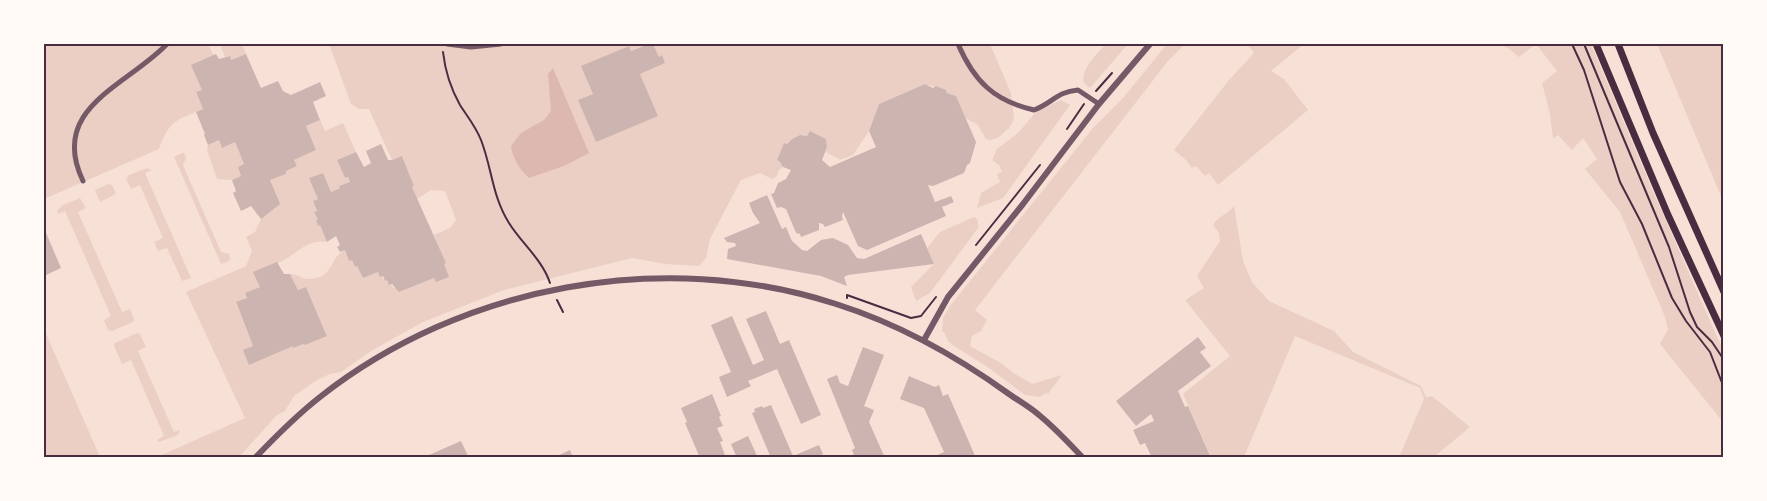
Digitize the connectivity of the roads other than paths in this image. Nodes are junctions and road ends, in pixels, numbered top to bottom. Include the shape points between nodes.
1 (167, 44) edge
2 (445, 44) edge
3 (501, 44) edge
4 (958, 44) edge
5 (1150, 44) edge
6 (1596, 44) edge
7 (1618, 44) edge
8 (1099, 104) junction
9 (83, 181) dead end
10 (1724, 292) edge
11 (1724, 336) edge
12 (924, 340) junction
13 (255, 458) edge
14 (1083, 458) edge

1 - 9 street via 101,96 83,116 74,144 76,165
2 - 3 street
4 - 8 street via 974,72 1000,99 1034,110 1059,94 1078,90
5 - 8 street
6 - 11 main road
7 - 10 main road
8 - 12 street via 948,297
12 - 13 street via 833,303 744,284 663,278 552,290 460,318 394,349 320,397
12 - 14 street via 1039,415

